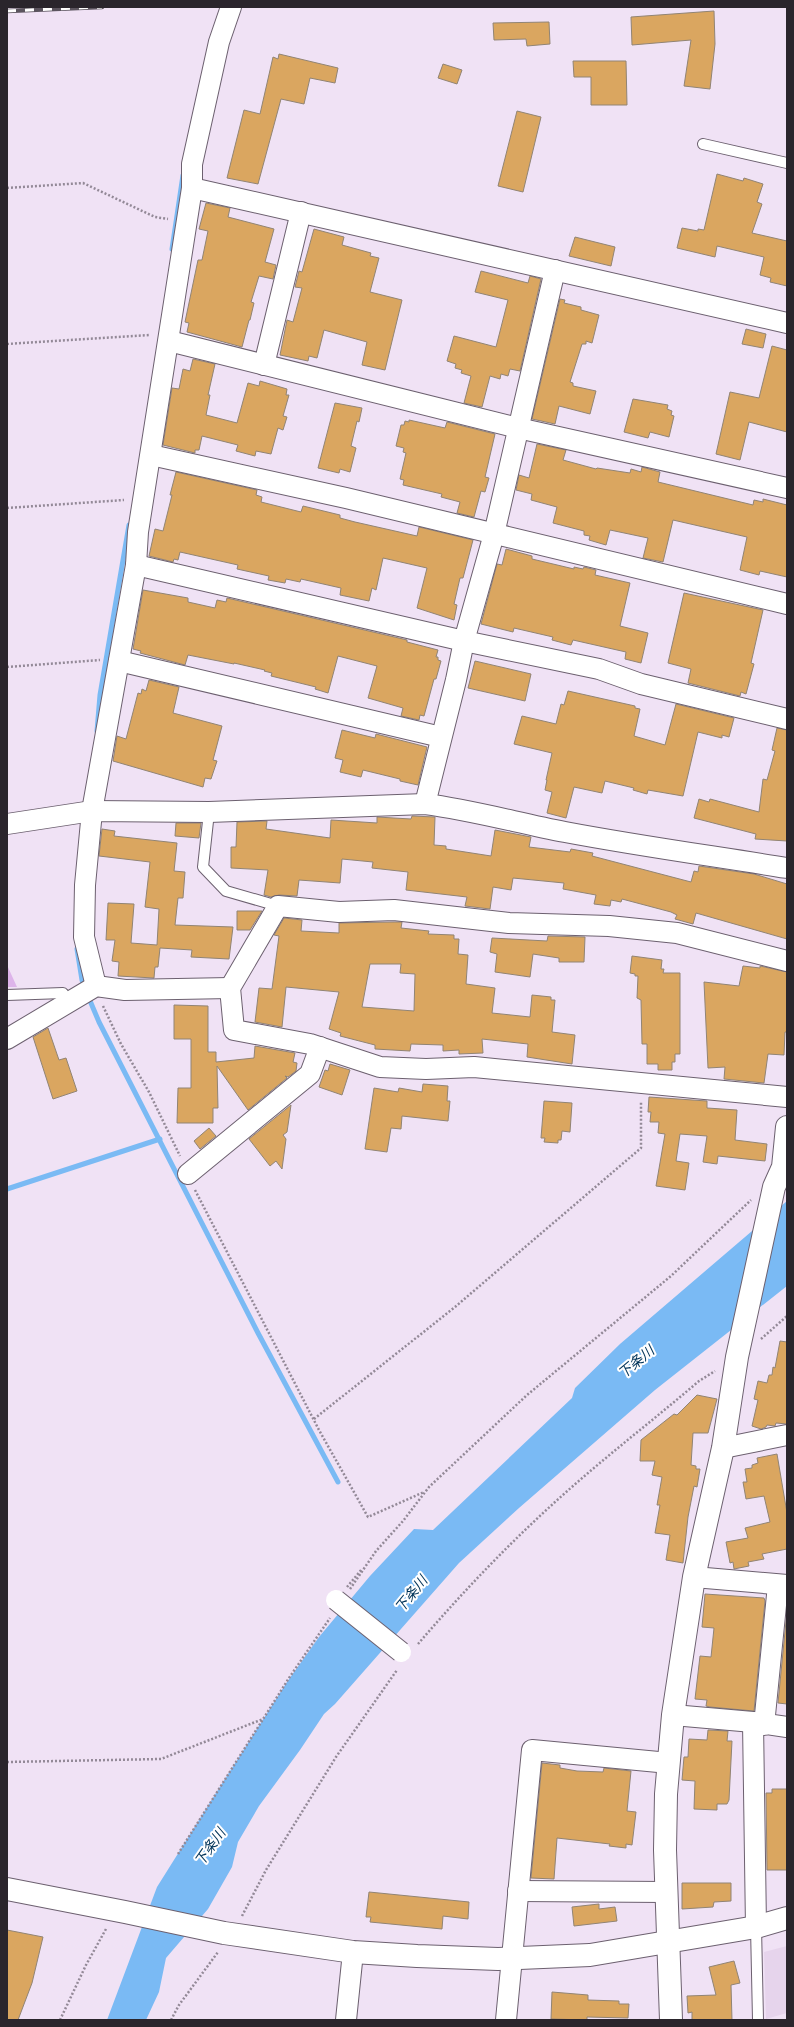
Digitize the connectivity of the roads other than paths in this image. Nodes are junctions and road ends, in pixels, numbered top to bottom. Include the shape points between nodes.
1 (231, 7) edge
2 (703, 144) dead end
3 (787, 163) edge
4 (192, 188) junction
5 (301, 212) junction
6 (554, 270) junction
7 (787, 323) edge
8 (168, 341) junction
9 (264, 365) junction
10 (518, 428) junction
11 (151, 455) junction
12 (787, 488) edge
13 (494, 534) junction
14 (136, 565) junction
15 (787, 604) edge
16 (464, 641) junction
17 (120, 660) junction
18 (787, 719) edge
19 (441, 737) junction
20 (424, 804) junction
21 (92, 811) junction
22 (209, 812) junction
23 (7, 824) edge
24 (787, 868) edge
25 (278, 906) junction
26 (787, 961) edge
27 (96, 986) junction
28 (230, 988) junction
29 (7, 994) edge
30 (70, 1004) junction
31 (7, 1039) edge
32 (320, 1047) junction
33 (787, 1097) edge
34 (787, 1127) edge
35 (188, 1174) road end
36 (787, 1435) edge
37 (723, 1448) junction
38 (694, 1577) junction
39 (783, 1585) edge
40 (339, 1602) road end
41 (404, 1654) road end
42 (673, 1715) junction
43 (758, 1723) junction
44 (787, 1727) edge
45 (669, 1763) junction
46 (7, 1889) edge
47 (518, 1892) junction
48 (665, 1892) junction
49 (787, 1918) edge
50 (756, 1927) junction
51 (670, 1943) junction
52 (353, 1952) junction
53 (511, 1958) junction
54 (346, 2020) edge
55 (506, 2020) edge
56 (671, 2020) edge
57 (758, 2020) edge

1 - 4 street via 219,42 192,164
2 - 3 lane
4 - 5 street
4 - 8 street
5 - 6 street
5 - 9 street
6 - 7 street
6 - 10 street
8 - 9 street
8 - 11 street
9 - 10 street
10 - 12 street
10 - 13 street
11 - 13 street
11 - 14 street via 138,532
13 - 15 street
13 - 16 street
14 - 16 street
14 - 17 street
16 - 18 street via 599,669 641,684
16 - 19 street
17 - 19 street
17 - 21 street
19 - 20 street
20 - 22 street
20 - 24 street via 456,808 629,844
21 - 22 street
21 - 23 street
21 - 27 street via 85,885 84,937
22 - 25 lane via 203,867 226,890
25 - 26 street via 338,912 394,910 509,923 609,926 669,932
25 - 28 street
27 - 28 street via 126,990
27 - 30 street
28 - 32 street via 234,1030
29 - 30 lane via 63,993
30 - 31 street
32 - 33 street via 380,1067 474,1067
32 - 35 street via 310,1074
34 - 37 street via 783,1167 764,1192
36 - 37 street
37 - 38 street
38 - 39 street
38 - 42 street
39 - 43 street
40 - 41 street, bridge
42 - 43 street
42 - 45 street
43 - 44 street
43 - 50 street
45 - 47 street via 532,1750
45 - 48 street via 666,1794
46 - 52 street via 125,1912 226,1940
47 - 48 street
47 - 53 street
48 - 51 street
49 - 50 street
50 - 51 street
50 - 57 lane
51 - 53 street via 590,1955
51 - 56 street
52 - 53 street
52 - 54 street
53 - 55 street

